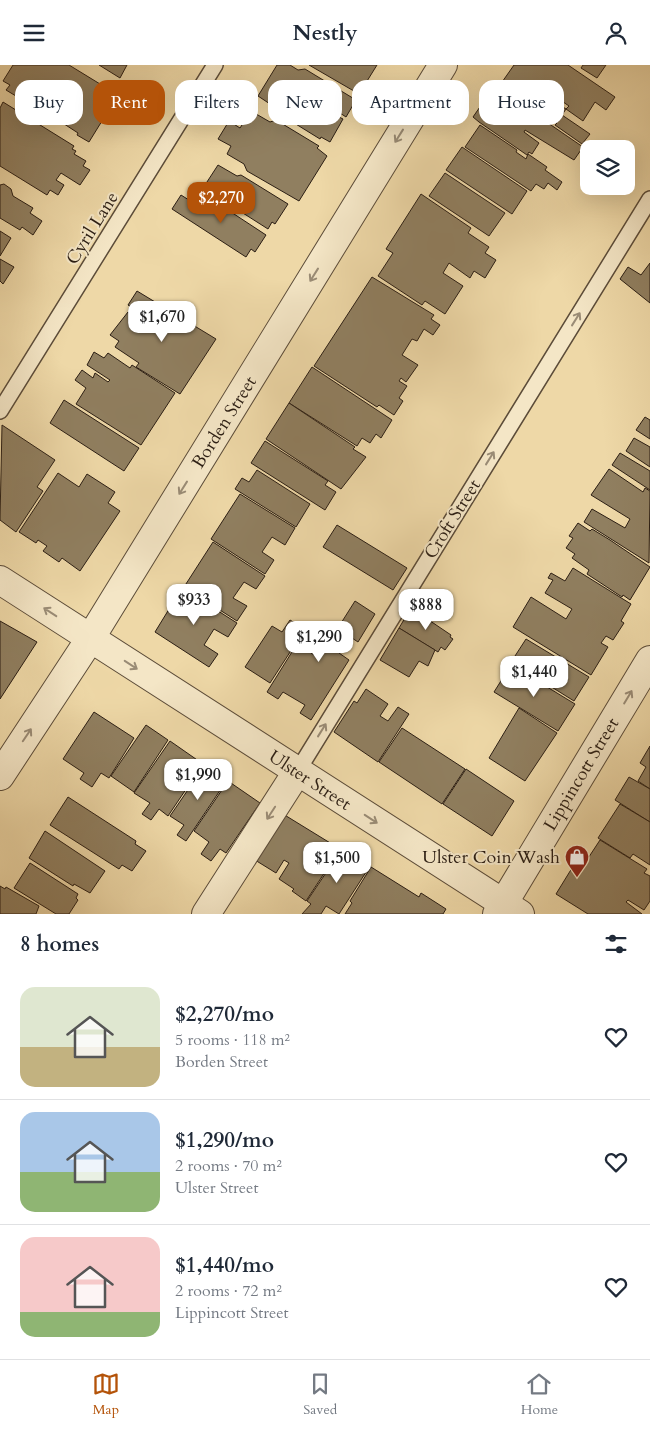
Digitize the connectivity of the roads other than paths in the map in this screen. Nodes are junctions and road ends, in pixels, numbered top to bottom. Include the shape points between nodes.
1 (215, 65) edge
2 (443, 65) edge
3 (650, 199) edge
4 (0, 411) edge
5 (0, 580) edge
6 (90, 639) junction
7 (650, 660) edge
8 (2, 769) edge
9 (297, 772) junction
10 (507, 911) edge
11 (206, 914) edge

1 - 4 lane, Cyril Lane
2 -> 6 street, Borden Street
9 -> 3 lane, Croft Street
6 -> 5 street, Ulster Street
8 -> 6 street, Borden Street
6 -> 9 street, Ulster Street
10 -> 7 street, Lippincott Street
9 -> 10 street, Ulster Street
9 -> 11 street, Croft Street

